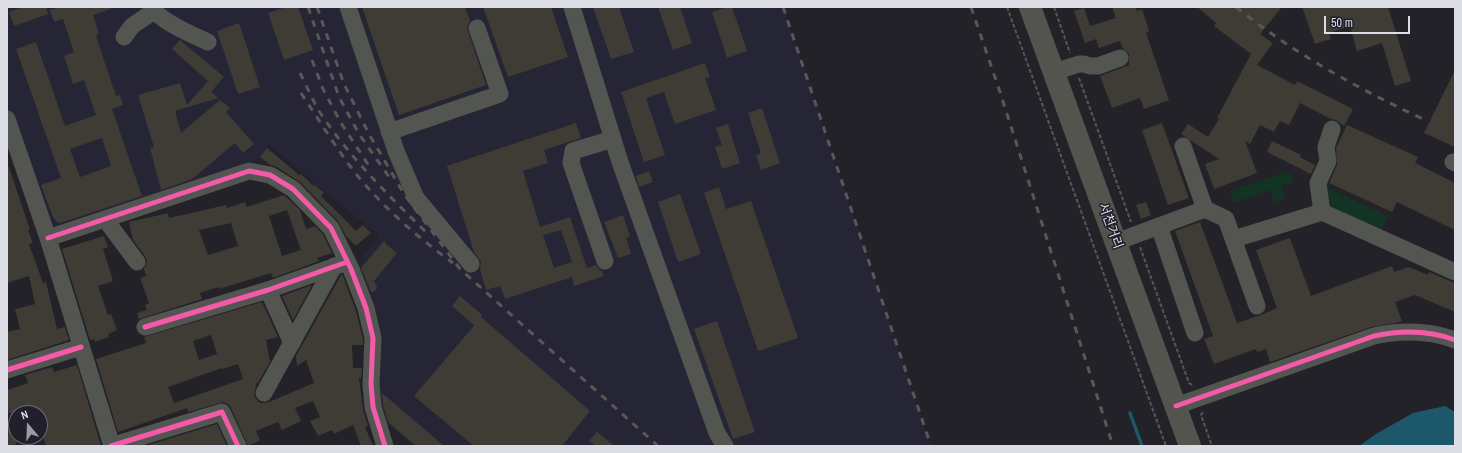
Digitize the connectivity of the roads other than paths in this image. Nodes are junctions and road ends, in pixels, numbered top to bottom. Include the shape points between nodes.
1 (348, 7) edge
2 (572, 7) edge
3 (1030, 7) edge
4 (153, 9) edge
5 (477, 28) dead end
6 (124, 37) dead end
7 (208, 42) dead end
8 (1120, 58) dead end
9 (1054, 72) junction
10 (7, 119) edge
11 (1332, 129) dead end
12 (389, 132) junction
13 (613, 139) junction
14 (1183, 146) dead end
15 (1205, 209) junction
16 (1322, 212) junction
17 (105, 219) junction
18 (1158, 226) junction
19 (48, 238) junction
20 (1126, 238) junction
21 (1234, 239) junction
22 (605, 261) dead end
23 (137, 262) dead end
24 (341, 264) junction
25 (471, 264) dead end
26 (1455, 272) edge
27 (268, 290) junction
28 (1257, 306) dead end
29 (145, 326) dead end
30 (1195, 333) dead end
31 (1455, 340) edge
32 (292, 343) junction
33 (81, 347) junction
34 (7, 370) edge
35 (264, 393) dead end
36 (1176, 406) junction
37 (111, 446) edge
38 (238, 446) edge
39 (386, 446) edge
40 (725, 446) edge
41 (1190, 446) edge

1 - 12 street
2 - 13 street
3 - 9 main road, 서천거리
4 - 6 street via 132,26
4 - 7 street via 168,22
5 - 12 street via 500,94
8 - 9 street via 1098,66 1084,64
9 - 20 main road, 서천거리
10 - 19 street
11 - 16 street via 1326,147 1328,161 1318,183
12 - 25 street via 416,198
13 - 22 street via 573,151 571,163
13 - 40 street via 718,433
14 - 15 street
15 - 18 street
15 - 21 street via 1226,219
16 - 21 street
16 - 26 street
17 - 19 street
17 - 23 street
17 - 24 street via 249,171 270,174 293,189 332,228
18 - 20 street
18 - 30 street
19 - 33 street
20 - 36 main road, 서천거리
21 - 28 street
24 - 27 street
24 - 32 street
24 - 39 street via 366,308 373,338 373,407
27 - 29 street
27 - 32 street
31 - 36 street via 1416,332 1374,336
32 - 35 street
33 - 34 street
33 - 37 street
36 - 41 main road, 서천거리
37 - 38 street via 222,412

